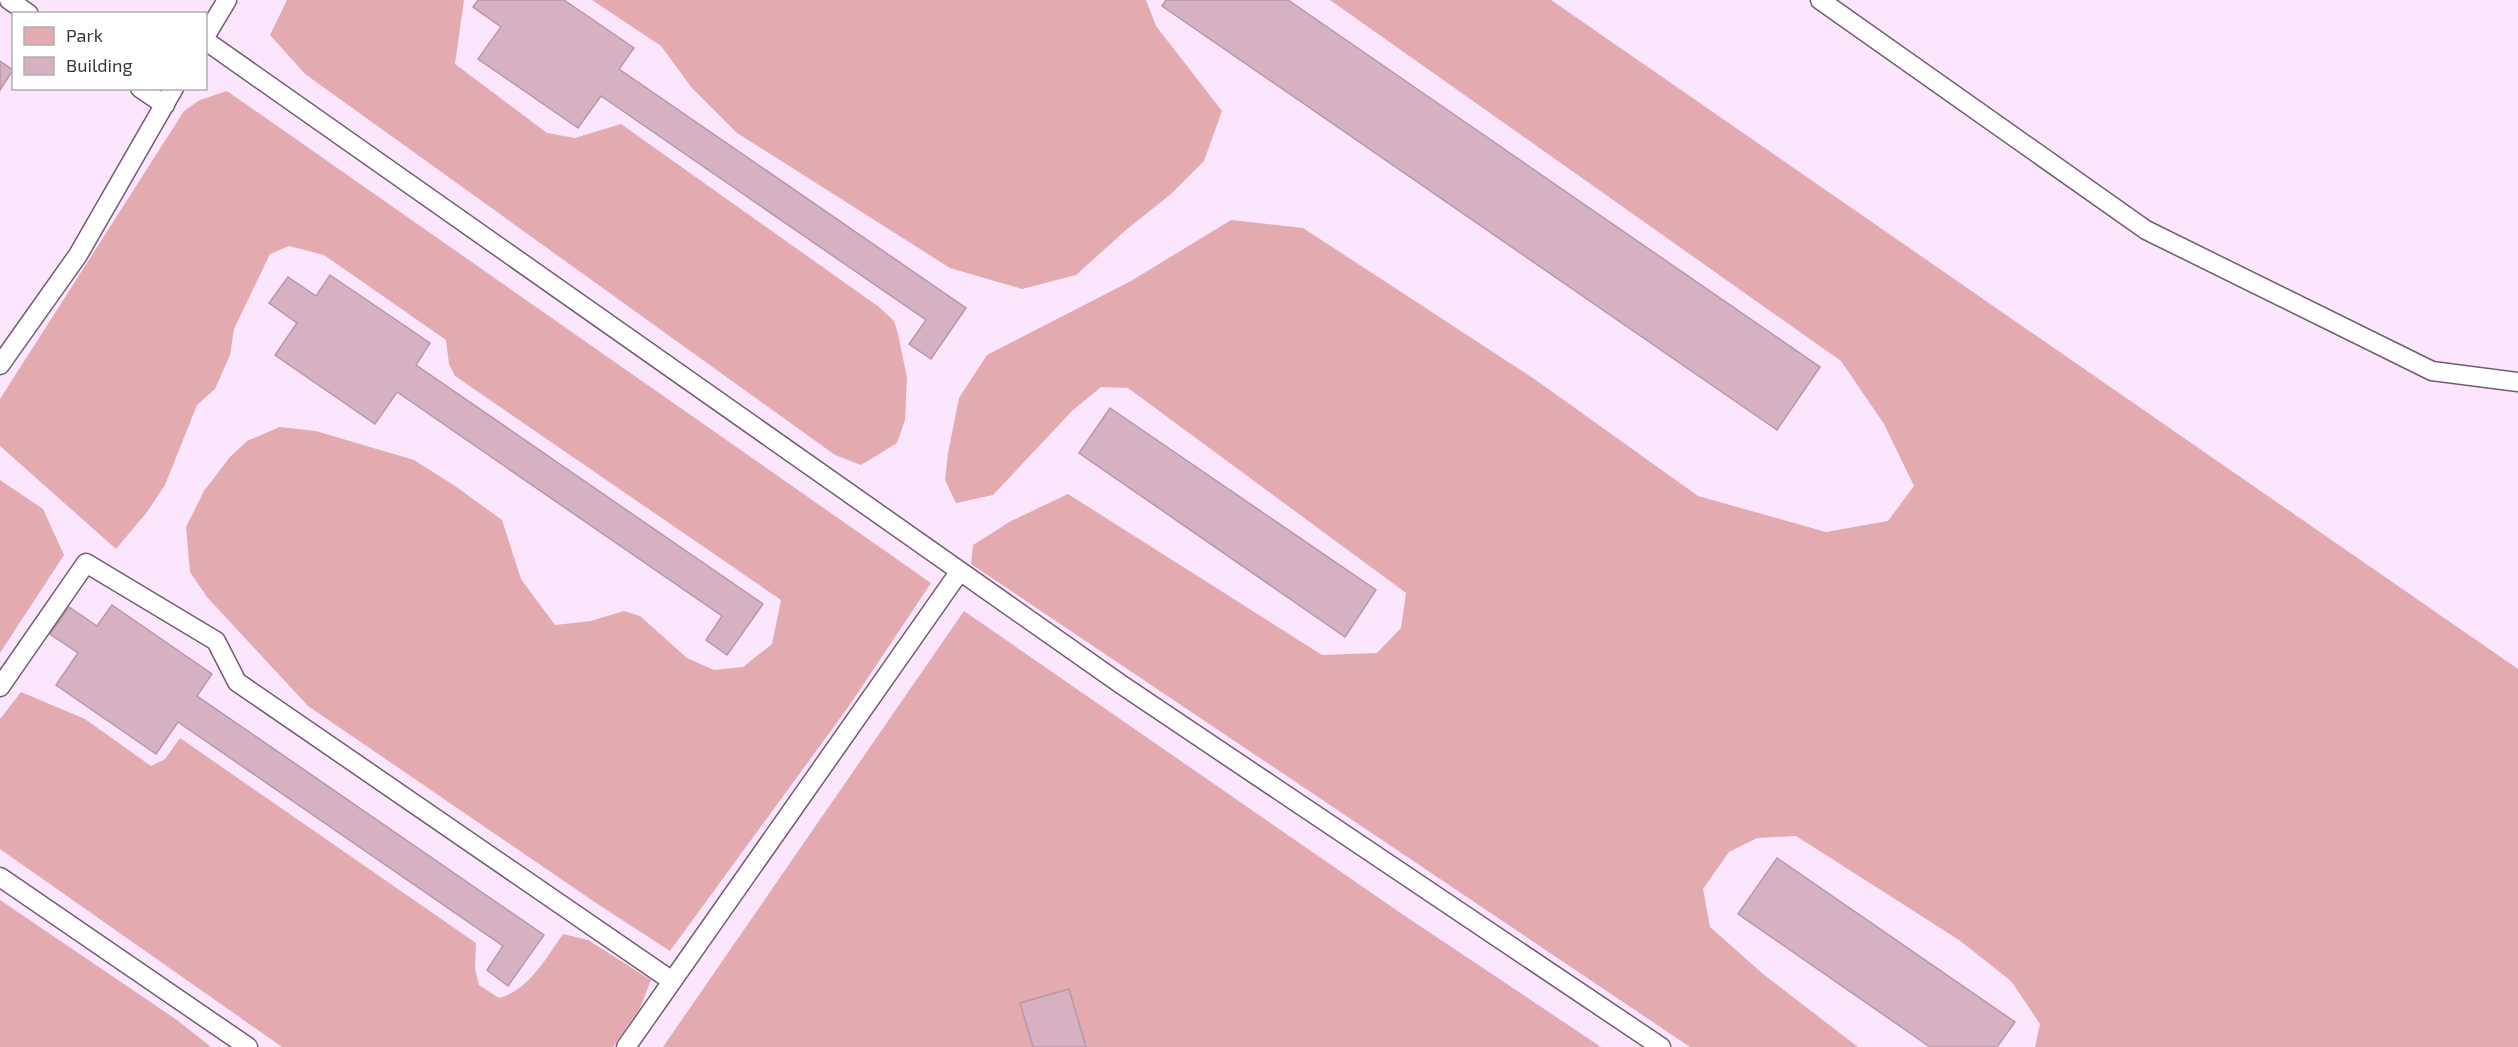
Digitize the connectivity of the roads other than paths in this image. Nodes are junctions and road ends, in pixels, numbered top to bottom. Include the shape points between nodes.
1 (9, 0) edge
2 (227, 0) edge
3 (1820, 0) edge
4 (26, 12) edge
5 (207, 33) edge
6 (207, 42) edge
7 (143, 90) edge
8 (173, 90) edge
9 (165, 105) junction
10 (0, 365) edge
11 (2518, 382) edge
12 (960, 571) junction
13 (0, 687) edge
14 (0, 877) edge
15 (672, 981) junction
16 (248, 1047) edge
17 (626, 1047) edge
18 (1661, 1047) edge

1 - 4 lane
2 - 5 lane
3 - 11 lane via 2146,230 2432,371
6 - 12 lane
7 - 9 lane
8 - 9 lane
9 - 10 lane via 78,255
12 - 15 lane
12 - 18 lane via 1122,685
13 - 15 lane via 86,562 216,641 237,682
14 - 16 lane
15 - 17 lane

